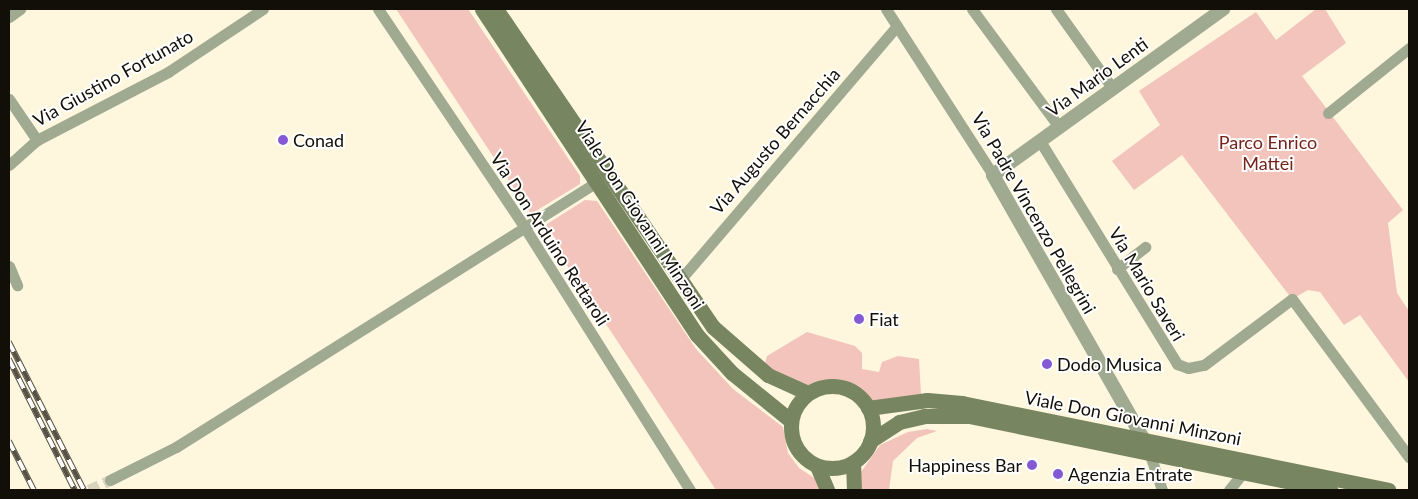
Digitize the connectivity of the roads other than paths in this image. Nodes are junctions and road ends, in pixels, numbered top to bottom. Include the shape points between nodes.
1 (20, 9) edge
2 (263, 9) edge
3 (378, 9) edge
4 (482, 9) edge
5 (496, 9) edge
6 (886, 9) edge
7 (972, 9) edge
8 (1056, 9) edge
9 (1224, 9) edge
10 (9, 17) edge
11 (898, 26) junction
12 (1409, 48) edge
13 (1113, 88) junction
14 (9, 99) edge
15 (1328, 113) dead end
16 (1059, 127) junction
17 (37, 140) junction
18 (1040, 141) junction
19 (9, 165) edge
20 (992, 175) junction
21 (596, 183) junction
22 (525, 228) junction
23 (1145, 247) dead end
24 (9, 266) edge
25 (1117, 269) junction
26 (680, 280) junction
27 (17, 285) dead end
28 (808, 393) junction
29 (868, 408) junction
30 (791, 421) junction
31 (1144, 440) junction
32 (870, 441) junction
33 (1150, 454) junction
34 (1409, 457) edge
35 (853, 462) junction
36 (817, 466) junction
37 (1243, 473) junction
38 (110, 480) tunnel mouth
39 (690, 490) edge
40 (827, 490) edge
41 (854, 490) edge
42 (1162, 490) edge
43 (1229, 490) edge
44 (1330, 490) edge
45 (1388, 490) edge

1 - 10 street
2 - 17 street, Via Giustino Fortunato via 168,72
3 - 22 street, Via Don Arduino Rettaroli
4 - 21 main road, Viale Don Giovanni Minzoni
5 - 26 main road, Viale Don Giovanni Minzoni
6 - 11 street, Via Padre Vincenzo Pellegrini
7 - 16 street
8 - 13 street
9 - 13 street, Via Mario Lenti
11 - 20 street, Via Padre Vincenzo Pellegrini
11 - 26 street, Via Augusto Bernacchia
12 - 15 street
13 - 16 street, Via Mario Lenti
14 - 17 street
16 - 18 street, Via Mario Lenti
17 - 19 street, Via Giustino Fortunato
18 - 20 street, Via Mario Lenti
18 - 25 street, Via Mario Saveri
20 - 31 street, Via Padre Vincenzo Pellegrini
21 - 22 street
21 - 30 main road, Viale Don Giovanni Minzoni via 702,341 732,373
22 - 38 street via 176,447
22 - 39 street, Via Don Arduino Rettaroli
23 - 25 street
24 - 27 street
25 - 34 street, Via Mario Saveri via 1168,353 1188,368 1204,365 1292,299
26 - 28 main road, Viale Don Giovanni Minzoni via 713,328 746,359 790,388
28 - 29 main road via 821,387 842,388 860,397
28 - 30 main road
29 - 31 main road, Viale Don Giovanni Minzoni via 927,400 962,402
29 - 32 main road
30 - 36 main road via 796,448
31 - 45 main road, Viale Don Giovanni Minzoni
32 - 33 main road, Viale Don Giovanni Minzoni via 900,422 947,415
32 - 35 main road, Viale Don Giovanni Minzoni
33 - 37 main road, Viale Don Giovanni Minzoni
33 - 42 street
35 - 36 main road via 836,468
35 - 41 main road
36 - 40 main road
37 - 43 street
37 - 44 main road, Viale Don Giovanni Minzoni

